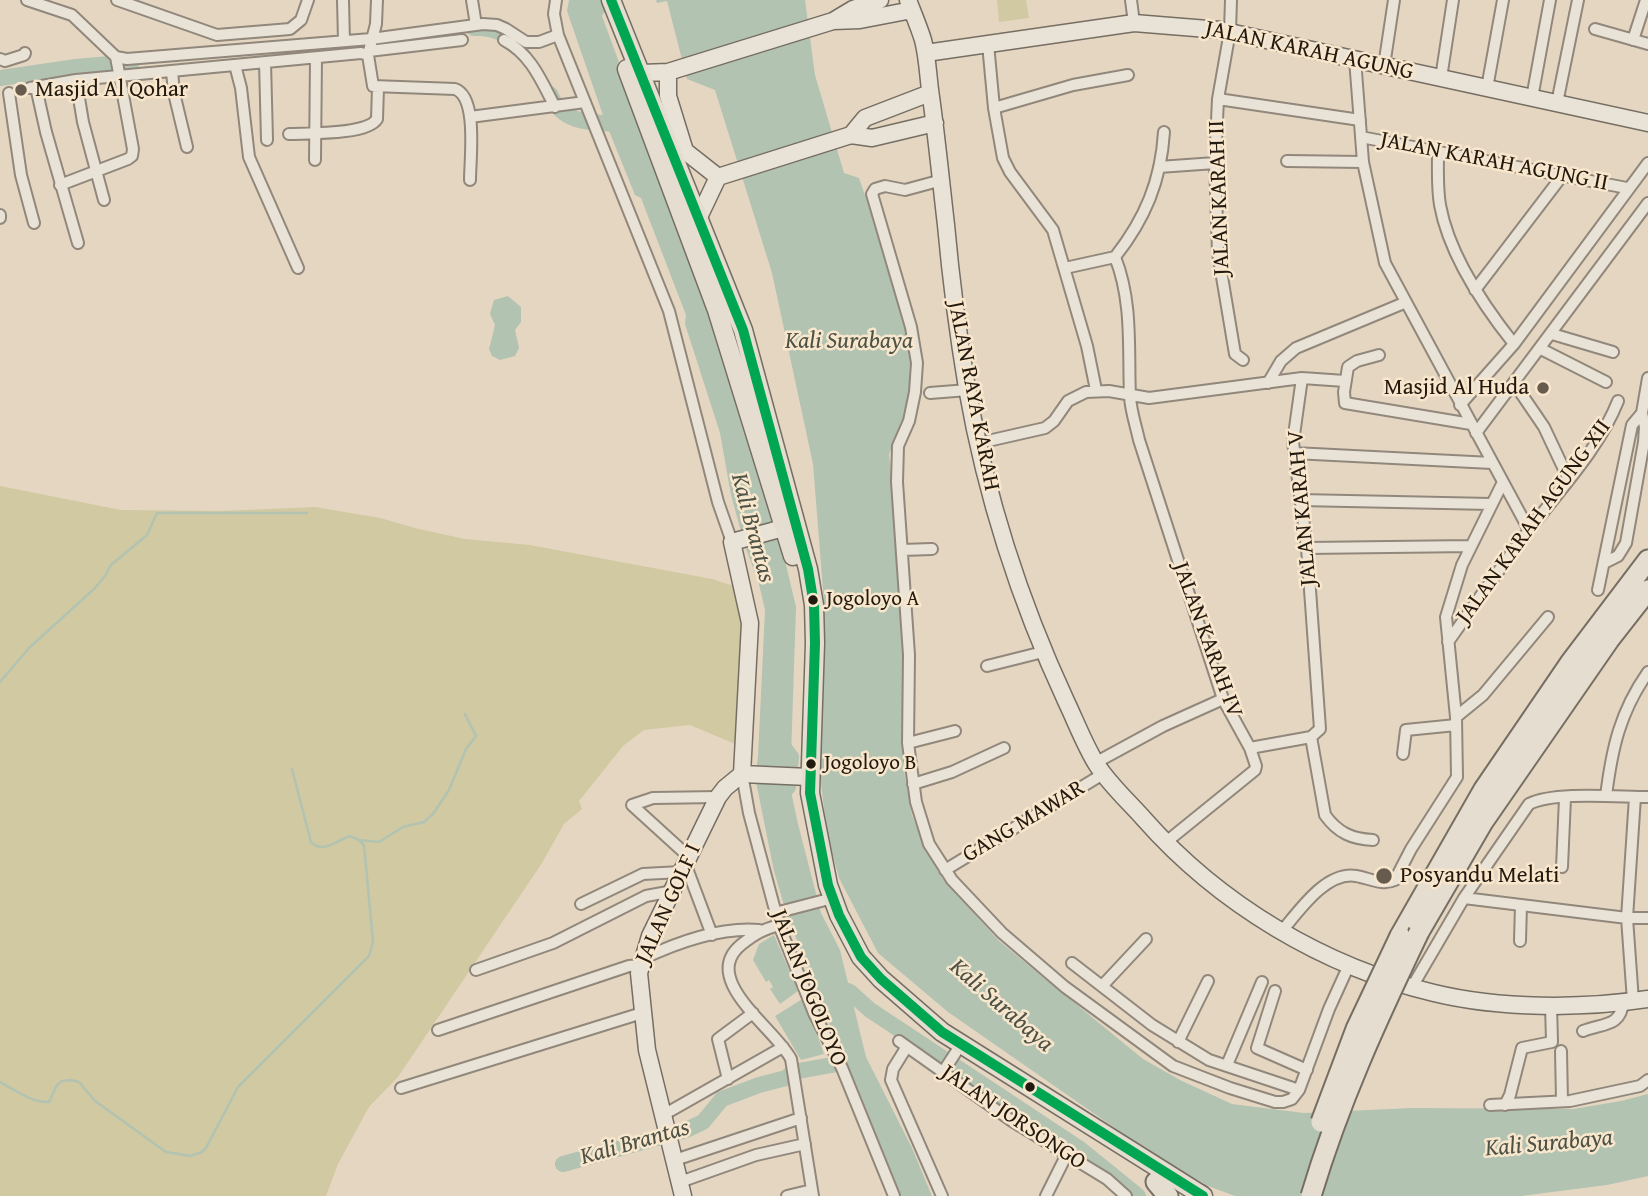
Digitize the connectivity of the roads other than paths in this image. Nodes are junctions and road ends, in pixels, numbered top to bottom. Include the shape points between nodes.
1 (27, 0) edge
2 (117, 0) edge
3 (308, 0) edge
4 (343, 0) edge
5 (377, 0) edge
6 (472, 0) edge
7 (556, 0) edge
8 (880, 0) edge
9 (1131, 0) edge
10 (1231, 0) edge
11 (1394, 0) edge
12 (1453, 0) edge
13 (1503, 0) edge
14 (1550, 0) edge
15 (1578, 0) edge
16 (1646, 0) edge
17 (608, 4) edge
18 (910, 5) edge
19 (830, 22) junction
20 (1134, 23) junction
21 (476, 24) junction
22 (1595, 29) dead end
23 (1230, 31) junction
24 (558, 36) junction
25 (510, 38) junction
26 (1633, 40) junction
27 (344, 41) junction
28 (988, 44) junction
29 (1648, 44) edge
30 (370, 47) junction
31 (25, 53) dead end
32 (926, 53) junction
33 (316, 58) junction
34 (0, 59) edge
35 (1355, 59) junction
36 (265, 62) junction
37 (235, 65) junction
38 (117, 66) junction
39 (1384, 66) junction
40 (674, 70) junction
41 (172, 71) junction
42 (1128, 75) dead end
43 (637, 78) junction
44 (1441, 78) junction
45 (76, 80) junction
46 (375, 87) junction
47 (1487, 88) junction
48 (7, 92) edge
49 (930, 93) junction
50 (1532, 98) junction
51 (1218, 99) junction
52 (585, 102) junction
53 (1557, 103) junction
54 (557, 107) junction
55 (994, 108) junction
56 (470, 117) junction
57 (1360, 120) junction
58 (1648, 122) edge
59 (935, 123) junction
60 (1164, 132) dead end
61 (316, 133) junction
62 (289, 134) dead end
63 (849, 136) junction
64 (1361, 137) junction
65 (267, 140) dead end
66 (683, 145) junction
67 (187, 147) dead end
68 (1438, 150) junction
69 (314, 160) dead end
70 (1286, 161) dead end
71 (1363, 162) junction
72 (1215, 163) junction
73 (1648, 163) edge
74 (1159, 167) junction
75 (679, 168) junction
76 (97, 171) junction
77 (724, 174) junction
78 (1562, 176) junction
79 (470, 180) dead end
80 (942, 180) junction
81 (60, 185) junction
82 (1628, 188) junction
83 (104, 200) dead end
84 (1648, 203) edge
85 (699, 216) junction
86 (34, 223) dead end
87 (687, 231) junction
88 (78, 243) dead end
89 (1115, 257) junction
90 (298, 268) dead end
91 (1065, 268) junction
92 (1475, 290) junction
93 (1404, 303) junction
94 (743, 330) junction
95 (724, 333) junction
96 (1552, 334) junction
97 (1514, 344) junction
98 (1541, 349) junction
99 (1613, 352) dead end
100 (1379, 355) dead end
101 (1243, 360) dead end
102 (1301, 378) junction
103 (1648, 378) edge
104 (1345, 381) junction
105 (1606, 382) dead end
106 (1268, 383) junction
107 (1514, 383) junction
108 (968, 390) junction
109 (1096, 390) junction
110 (930, 393) dead end
111 (1130, 396) junction
112 (1618, 401) dead end
113 (1460, 405) junction
114 (1642, 413) junction
115 (1474, 429) junction
116 (979, 443) junction
117 (1294, 453) junction
118 (1492, 463) junction
119 (1569, 480) junction
120 (1503, 482) junction
121 (1300, 500) junction
122 (1491, 504) junction
123 (787, 527) junction
124 (1529, 530) junction
125 (736, 541) junction
126 (1471, 546) junction
127 (1307, 548) junction
128 (902, 550) junction
129 (932, 550) dead end
130 (1648, 560) edge
131 (1606, 562) junction
132 (1598, 590) dead end
133 (1648, 590) edge
134 (1548, 617) dead end
135 (1448, 642) junction
136 (1043, 652) junction
137 (988, 666) dead end
138 (1648, 672) edge
139 (1223, 699) junction
140 (1456, 721) junction
141 (955, 731) dead end
142 (1311, 737) junction
143 (908, 743) junction
144 (1004, 748) dead end
145 (1250, 748) junction
146 (1403, 754) dead end
147 (1099, 768) junction
148 (745, 774) junction
149 (799, 777) junction
150 (913, 784) junction
151 (1606, 796) junction
152 (718, 797) junction
153 (1635, 797) junction
154 (1648, 797) edge
155 (1565, 798) junction
156 (1373, 840) dead end
157 (1165, 843) junction
158 (685, 864) junction
159 (1562, 867) dead end
160 (945, 870) junction
161 (673, 891) junction
162 (1464, 898) junction
163 (825, 900) junction
164 (581, 904) dead end
165 (1521, 905) junction
166 (779, 912) junction
167 (1627, 918) junction
168 (1648, 918) edge
169 (779, 925) junction
170 (759, 930) junction
171 (1282, 932) junction
172 (1409, 934) junction
173 (712, 935) junction
174 (1146, 939) dead end
175 (1520, 941) dead end
176 (641, 962) junction
177 (1072, 963) dead end
178 (1349, 965) junction
179 (476, 970) dead end
180 (1208, 981) dead end
181 (1262, 982) dead end
182 (1102, 986) junction
183 (1412, 987) junction
184 (1275, 991) dead end
185 (1635, 1001) edge
186 (1551, 1005) junction
187 (753, 1013) junction
188 (640, 1014) junction
189 (438, 1031) dead end
190 (1583, 1031) dead end
191 (1178, 1042) junction
192 (783, 1047) junction
193 (1561, 1051) dead end
194 (955, 1053) junction
195 (1227, 1065) junction
196 (1307, 1070) junction
197 (943, 1071) junction
198 (727, 1079) junction
199 (1648, 1080) edge
200 (401, 1088) dead end
201 (1299, 1090) junction
202 (1562, 1101) junction
203 (1490, 1105) dead end
204 (1505, 1105) junction
205 (800, 1118) junction
206 (668, 1127) junction
207 (805, 1144) junction
208 (1066, 1156) junction
209 (675, 1160) junction
210 (682, 1189) edge
211 (1162, 1189) edge
212 (813, 1193) edge
213 (787, 1196) edge
214 (894, 1196) edge
215 (942, 1196) edge
216 (1046, 1196) edge
217 (1126, 1196) edge
218 (1178, 1196) edge
219 (1201, 1196) edge
220 (1297, 1196) edge
221 (1311, 1196) edge

1 - 38 street via 72,15
2 - 3 street via 217,35 290,29 301,20
4 - 27 street
5 - 30 street
6 - 21 street
7 - 24 street
8 - 19 main road
9 - 20 street
10 - 23 street, JALAN KARAH II
11 - 39 street
12 - 44 street
13 - 47 street
14 - 50 street
15 - 53 street
16 - 26 street
17 - 43 main road
18 - 19 main road via 860,20
18 - 32 main road, JALAN RAYA KARAH
19 - 40 main road
20 - 23 main road, JALAN KARAH AGUNG
20 - 28 main road, JALAN KARAH AGUNG
21 - 25 street via 497,25
21 - 30 street via 458,35
22 - 26 street
23 - 35 main road, JALAN KARAH AGUNG
23 - 51 street, JALAN KARAH II
24 - 25 street via 529,43
24 - 52 street
25 - 54 street via 539,72
26 - 29 street
27 - 30 street
27 - 38 street via 127,59
28 - 32 main road, JALAN KARAH AGUNG
28 - 55 street
30 - 33 street via 360,53
30 - 46 street
31 - 34 street
32 - 49 main road, JALAN RAYA KARAH
33 - 36 street
33 - 61 street
35 - 39 main road, JALAN KARAH AGUNG
35 - 57 street
36 - 37 street
36 - 65 street
37 - 41 street
37 - 90 street via 249,157
38 - 41 street
38 - 45 street
38 - 76 street via 134,153
39 - 44 main road, JALAN KARAH AGUNG
40 - 43 main road
40 - 66 main road via 668,96
41 - 67 street
42 - 55 street
43 - 75 main road
43 - 87 main road
44 - 47 main road, JALAN KARAH AGUNG
45 - 76 street
45 - 81 street via 33,87
46 - 56 street via 460,90
46 - 61 street via 374,123
47 - 50 main road, JALAN KARAH AGUNG
48 - 86 street
49 - 59 main road, JALAN RAYA KARAH
49 - 63 main road via 865,118
50 - 53 main road, JALAN KARAH AGUNG
51 - 57 street
51 - 72 street, JALAN KARAH II
52 - 54 street
52 - 125 street via 669,311 718,502
53 - 58 main road, JALAN KARAH AGUNG
54 - 56 street
55 - 91 street via 1004,161 1052,226
56 - 79 street
57 - 64 street
59 - 63 main road via 872,138
59 - 80 main road, JALAN RAYA KARAH
60 - 74 street
61 - 62 street
61 - 69 street
63 - 77 main road
64 - 68 street, JALAN KARAH AGUNG II
64 - 71 street
66 - 75 main road
66 - 77 main road via 690,156
68 - 78 street, JALAN KARAH AGUNG II
68 - 92 street via 1438,195 1445,223
70 - 71 street
71 - 93 street via 1385,263
72 - 74 street
72 - 101 street, JALAN KARAH II via 1218,253 1235,354
73 - 82 street
74 - 89 street via 1146,211
75 - 85 main road
75 - 87 main road
76 - 81 street
76 - 83 street
77 - 85 main road
78 - 82 street, JALAN KARAH AGUNG II
78 - 92 street
80 - 108 main road, JALAN RAYA KARAH via 953,300
80 - 128 street via 905,190 882,187 872,193 917,363 909,421 897,454
81 - 88 street
82 - 97 street
84 - 96 street
85 - 94 main road
87 - 95 main road
89 - 91 street
89 - 111 street, JALAN KARAH IV via 1125,288
91 - 109 street
92 - 97 street
93 - 106 street via 1290,351
93 - 113 street
94 - 95 main road via 737,336
94 - 123 main road
95 - 123 main road
96 - 98 street
96 - 99 street
97 - 113 street
98 - 105 street
98 - 107 street
100 - 104 street via 1352,364 1346,369
102 - 104 street
102 - 106 street
102 - 117 street, JALAN KARAH V
103 - 114 street
104 - 115 street via 1343,398 1348,404
106 - 111 street via 1149,398
107 - 115 street
107 - 119 street via 1544,427
108 - 110 street
108 - 116 main road, JALAN RAYA KARAH
109 - 111 street
109 - 116 street via 1073,398 1045,428
111 - 139 street, JALAN KARAH IV via 1139,440
112 - 119 street, JALAN KARAH AGUNG XII
113 - 115 street
114 - 131 street via 1632,425
114 - 131 street via 1646,433 1626,543 1618,556
115 - 118 street
116 - 136 main road, JALAN RAYA KARAH via 1014,574
117 - 118 street
117 - 121 street, JALAN KARAH V
118 - 120 street
119 - 124 street, JALAN KARAH AGUNG XII
120 - 122 street
120 - 124 street
121 - 122 street
121 - 127 street, JALAN KARAH V
122 - 126 street
123 - 125 main road
123 - 149 main road via 804,606
124 - 135 street, JALAN KARAH AGUNG XII
125 - 148 main road via 750,623
126 - 127 street
126 - 135 street via 1447,611
127 - 142 street, JALAN KARAH V via 1320,726
128 - 129 street
128 - 143 street via 909,655
130 - 172 highway via 1484,789
131 - 132 street
133 - 172 highway
134 - 140 street
135 - 140 street
136 - 137 street
136 - 147 main road, JALAN RAYA KARAH
138 - 151 street via 1623,716
139 - 145 street, JALAN KARAH IV
139 - 147 street, GANG MAWAR via 1163,726
140 - 146 street via 1406,730
140 - 171 street via 1457,778 1393,881 1352,875 1326,883
141 - 143 street
142 - 145 street
142 - 156 street via 1325,815 1342,833
143 - 150 street
144 - 150 street
145 - 157 street via 1255,770
147 - 157 main road, JALAN RAYA KARAH
147 - 160 street, GANG MAWAR
148 - 149 main road
148 - 152 main road, JALAN GOLF I
148 - 166 street, JALAN JOGOLOYO via 749,813
149 - 163 main road
150 - 160 street via 926,836
151 - 153 street
151 - 155 street
152 - 158 main road, JALAN GOLF I
152 - 158 street via 653,798 632,804
153 - 154 street
153 - 167 street
155 - 159 street
155 - 162 street via 1537,800 1526,806
157 - 171 main road, JALAN RAYA KARAH via 1202,876
158 - 161 main road, JALAN GOLF I
158 - 164 street via 643,874
158 - 173 street
160 - 201 street via 988,919 1052,976 1173,1066 1275,1102 1292,1099
161 - 176 main road, JALAN GOLF I
161 - 179 street via 646,896 553,943
162 - 165 street
162 - 183 street
163 - 166 street
163 - 194 main road via 838,936 862,975 886,1000
163 - 219 main road via 870,968 942,1032
165 - 167 street
165 - 175 street
166 - 169 street, JALAN JOGOLOYO
167 - 168 street
167 - 185 street
169 - 170 street
169 - 214 street, JALAN JOGOLOYO
170 - 173 street
170 - 187 street via 736,948 727,965 730,982
171 - 178 main road, JALAN RAYA KARAH
172 - 220 highway, bridge via 1356,1029
172 - 221 highway, bridge via 1330,1135
173 - 176 street via 664,948
174 - 182 street
176 - 188 main road, JALAN GOLF I
176 - 189 street
177 - 182 street
178 - 183 main road, JALAN RAYA KARAH
178 - 196 street
180 - 191 street
181 - 195 street
182 - 191 street
183 - 186 main road, JALAN RAYA KARAH via 1475,1000
184 - 196 street via 1256,1048
185 - 186 main road, JALAN RAYA KARAH
185 - 190 street via 1616,1021
186 - 204 street via 1552,1042 1522,1048
187 - 192 street
187 - 198 street via 718,1039
188 - 200 street
188 - 206 main road, JALAN GOLF I
191 - 195 street
192 - 198 street
192 - 205 street via 790,1059
193 - 202 street
194 - 197 street
194 - 211 main road
195 - 201 street
196 - 201 street
197 - 208 street, JALAN JORSONGO
197 - 215 street, JALAN JORSONGO via 902,1044 891,1080
198 - 206 street
199 - 202 street via 1640,1086
202 - 204 street
203 - 204 street
205 - 207 street
205 - 209 street
206 - 209 main road, JALAN GOLF I
207 - 210 street via 756,1155
207 - 212 street
208 - 216 street
208 - 217 street, JALAN JORSONGO via 1107,1179
209 - 210 main road, JALAN GOLF I
211 - 218 main road
212 - 213 street

